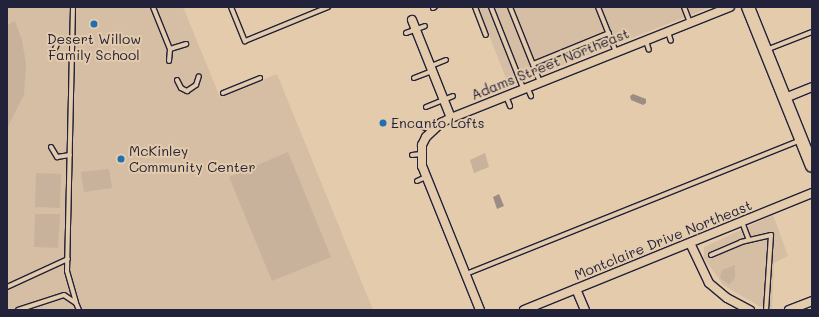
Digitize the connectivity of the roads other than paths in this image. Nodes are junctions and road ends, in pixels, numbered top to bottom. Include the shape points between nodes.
1 (73, 7) edge
2 (153, 7) edge
3 (231, 7) edge
4 (328, 7) edge
5 (475, 7) edge
6 (491, 7) edge
7 (510, 7) edge
8 (598, 7) edge
9 (684, 7) edge
10 (730, 7) edge
11 (748, 7) edge
12 (713, 10) edge
13 (412, 20) dead end
14 (690, 23) junction
15 (425, 26) dead end
16 (416, 30) junction
17 (667, 32) junction
18 (812, 32) edge
19 (406, 33) dead end
20 (608, 33) junction
21 (486, 35) dead end
22 (72, 39) junction
23 (645, 40) junction
24 (671, 41) dead end
25 (186, 44) dead end
26 (170, 49) junction
27 (649, 50) dead end
28 (766, 50) junction
29 (54, 51) dead end
30 (616, 52) junction
31 (446, 60) dead end
32 (169, 61) dead end
33 (533, 64) junction
34 (432, 69) junction
35 (198, 76) dead end
36 (260, 78) dead end
37 (414, 78) dead end
38 (177, 80) dead end
39 (540, 82) junction
40 (812, 87) edge
41 (525, 88) junction
42 (223, 93) dead end
43 (453, 96) dead end
44 (506, 96) junction
45 (531, 96) dead end
46 (785, 98) junction
47 (444, 100) junction
48 (510, 106) dead end
49 (426, 107) dead end
50 (451, 118) junction
51 (423, 128) dead end
52 (433, 130) junction
53 (806, 146) edge
54 (51, 147) dead end
55 (412, 154) dead end
56 (421, 154) junction
57 (70, 155) junction
58 (812, 166) edge
59 (426, 179) junction
60 (417, 181) dead end
61 (812, 193) edge
62 (742, 222) junction
63 (749, 240) junction
64 (690, 243) junction
65 (711, 256) dead end
66 (68, 260) junction
67 (465, 274) junction
68 (7, 287) edge
69 (576, 289) junction
70 (812, 301) edge
71 (76, 303) junction
72 (18, 310) edge
73 (79, 310) edge
74 (480, 310) edge
75 (524, 310) edge
76 (585, 310) edge
77 (750, 310) edge
78 (766, 310) edge
79 (789, 310) edge

1 - 22 lane
2 - 26 lane
3 - 4 lane via 245,41
5 - 21 lane
6 - 41 lane
7 - 33 lane
8 - 20 lane
9 - 14 lane
10 - 12 street, Adams Street Northeast
11 - 28 main road
12 - 14 street, Adams Street Northeast
13 - 16 street
14 - 17 street, Adams Street Northeast
15 - 16 lane
16 - 19 lane
16 - 34 street
17 - 23 street, Adams Street Northeast
17 - 24 lane
18 - 28 lane
20 - 30 lane
20 - 33 lane
22 - 29 lane via 59,40
22 - 57 lane
23 - 27 lane
23 - 30 street, Adams Street Northeast
25 - 26 lane
26 - 32 lane
28 - 46 main road
30 - 39 street, Adams Street Northeast
31 - 34 lane
33 - 39 lane
34 - 37 lane
34 - 47 street
35 - 38 lane via 196,85 187,91 181,88
36 - 42 lane
39 - 41 street, Adams Street Northeast
40 - 46 street
41 - 44 street, Adams Street Northeast
41 - 45 lane
43 - 47 lane
44 - 48 lane
44 - 50 street, Adams Street Northeast
46 - 53 main road
47 - 49 lane
47 - 50 street
50 - 52 street, Adams Street Northeast
51 - 52 lane
52 - 56 street, Adams Street Northeast via 426,137
53 - 58 main road
53 - 67 lane
54 - 57 lane via 57,158
55 - 56 lane
56 - 59 street
57 - 66 lane
59 - 60 lane
59 - 67 street
61 - 62 street, Montclaire Drive Northeast
62 - 63 lane
62 - 64 street, Montclaire Drive Northeast
63 - 65 lane
63 - 78 lane via 771,235 772,238
64 - 69 street, Montclaire Drive Northeast
64 - 77 street via 709,283 727,298
66 - 68 lane
66 - 71 lane via 67,270
67 - 74 street
69 - 75 street, Montclaire Drive Northeast
69 - 76 street
70 - 79 street
71 - 72 lane via 64,295
71 - 73 lane

